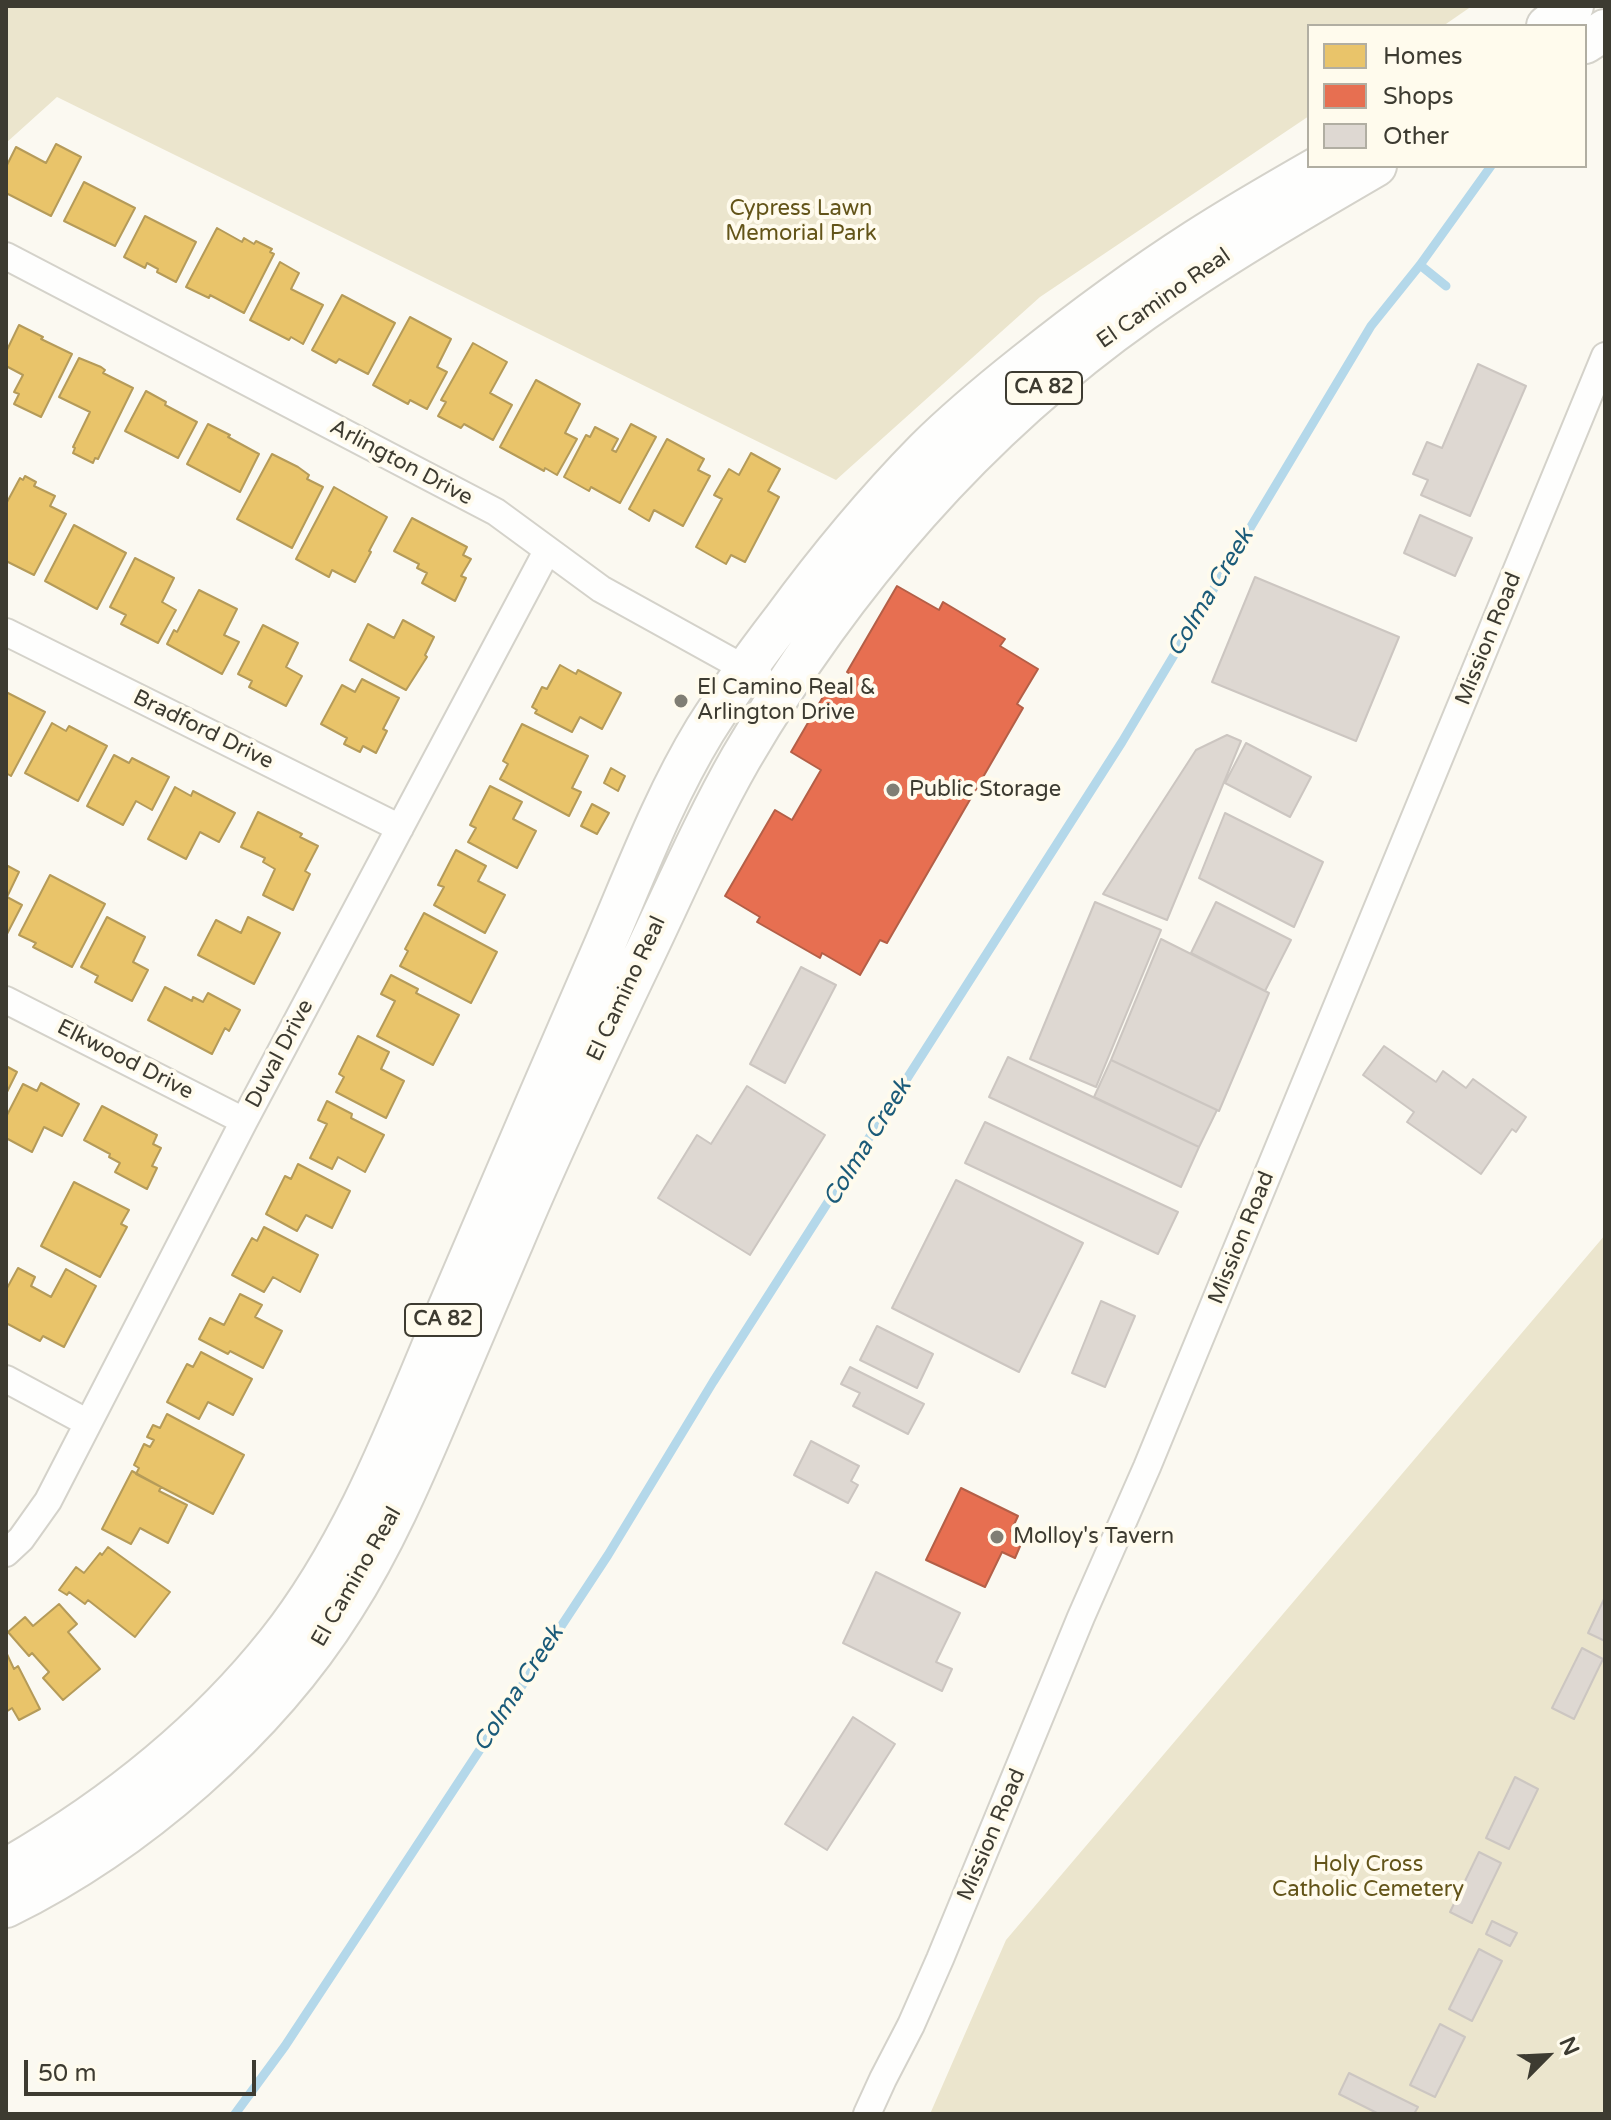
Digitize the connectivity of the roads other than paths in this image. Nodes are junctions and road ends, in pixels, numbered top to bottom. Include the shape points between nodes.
1 (1573, 6) edge
2 (1550, 24) edge
3 (1605, 30) edge
4 (1587, 44) edge
5 (1317, 168) edge
6 (1373, 168) edge
7 (6, 256) edge
8 (1605, 356) edge
9 (547, 551) junction
10 (6, 632) edge
11 (745, 669) junction
12 (784, 690) junction
13 (400, 828) junction
14 (6, 1000) edge
15 (244, 1121) junction
16 (6, 1379) edge
17 (88, 1423) junction
18 (6, 1553) edge
19 (6, 1869) edge
20 (6, 1907) edge
21 (867, 2114) edge

1 - 2 main road
3 - 4 main road
5 - 11 main road, El Camino Real / CA 82 via 1126,287 995,388 928,448 853,528
6 - 12 main road, El Camino Real / CA 82 via 1142,311 1017,412 883,552
7 - 9 street, Arlington Drive via 496,512
8 - 21 street, Mission Road via 1153,1452 940,1959
9 - 11 street, Arlington Drive via 601,589
9 - 13 street, Duval Drive
10 - 13 street, Bradford Drive
11 - 12 street, Arlington Drive
11 - 19 main road, El Camino Real / CA 82 via 702,734 663,810 384,1460 316,1588 270,1651 200,1728 98,1812
12 - 20 main road, El Camino Real / CA 82 via 695,847 556,1141 412,1479 343,1609 267,1708 176,1795 120,1838
13 - 15 street, Duval Drive
14 - 15 street, Elkwood Drive
15 - 17 street, Duval Drive
16 - 17 street
17 - 18 street, Duval Drive via 48,1501

